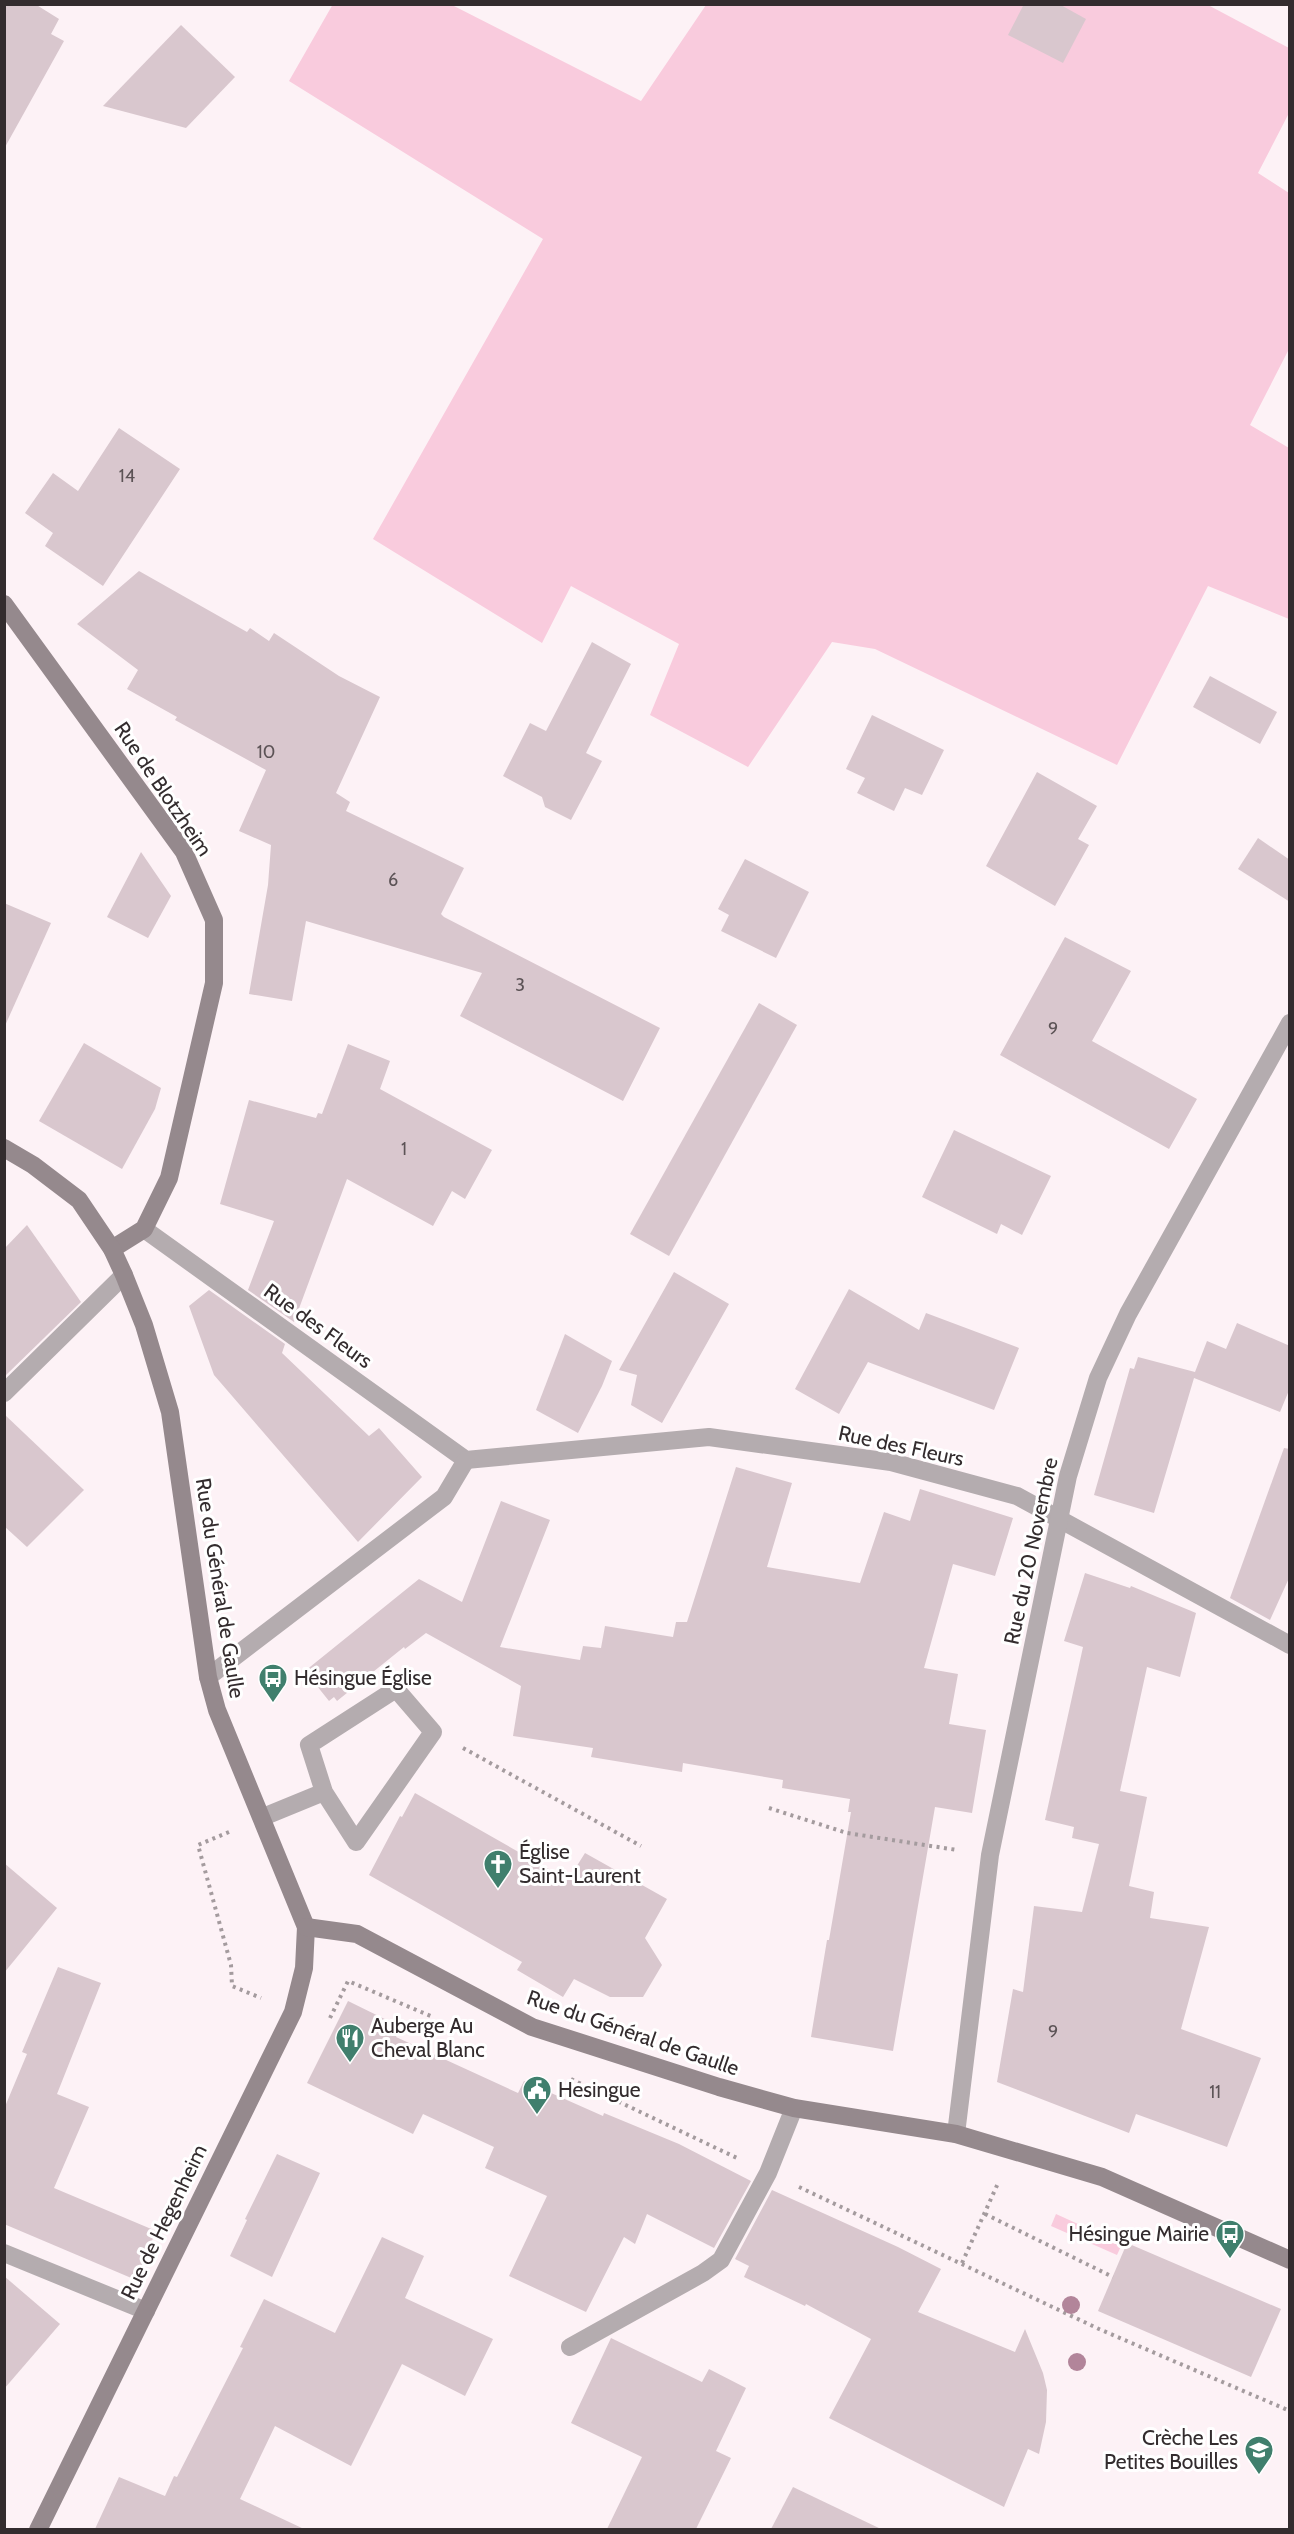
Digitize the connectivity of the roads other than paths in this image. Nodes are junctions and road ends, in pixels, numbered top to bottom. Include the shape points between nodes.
1 (4, 604) edge
2 (1290, 1023) edge
3 (4, 1148) edge
4 (144, 1229) junction
5 (112, 1249) junction
6 (124, 1275) junction
7 (4, 1393) edge
8 (466, 1460) junction
9 (1059, 1519) junction
10 (1290, 1645) edge
11 (208, 1677) junction
12 (324, 1792) junction
13 (263, 1817) junction
14 (306, 1927) junction
15 (794, 2108) junction
16 (957, 2134) junction
17 (4, 2253) edge
18 (1290, 2260) edge
19 (146, 2311) junction
20 (570, 2347) dead end
21 (38, 2529) edge

1 - 4 main road, Rue de Blotzheim via 184,852 214,920 214,983 169,1178
2 - 9 street, Rue du 20 Novembre via 1128,1314 1098,1378
3 - 5 main road, Rue du Général de Gaulle via 79,1200
4 - 5 main road
4 - 8 street, Rue des Fleurs
5 - 6 main road, Rue du Général de Gaulle
6 - 7 street
6 - 11 main road, Rue du Général de Gaulle via 144,1325 170,1412
8 - 9 street, Rue des Fleurs via 709,1437 891,1462 1017,1496
8 - 11 street via 444,1497
9 - 10 street, Rue des Fleurs
9 - 16 street, Rue du 20 Novembre via 990,1855
11 - 13 main road, Rue du Général de Gaulle via 217,1710
12 - 12 street via 309,1745 396,1689 433,1732 356,1842
12 - 13 street
13 - 14 main road, Rue du Général de Gaulle
14 - 15 main road, Rue du Général de Gaulle via 357,1934 532,2027
14 - 19 main road, Rue de Hegenheim via 304,1968 293,2012
15 - 16 main road, Rue du Général de Gaulle
15 - 20 street via 768,2173 721,2260
16 - 18 main road, Rue du Général de Gaulle via 1102,2177
17 - 19 street
19 - 21 main road, Rue de Hegenheim

